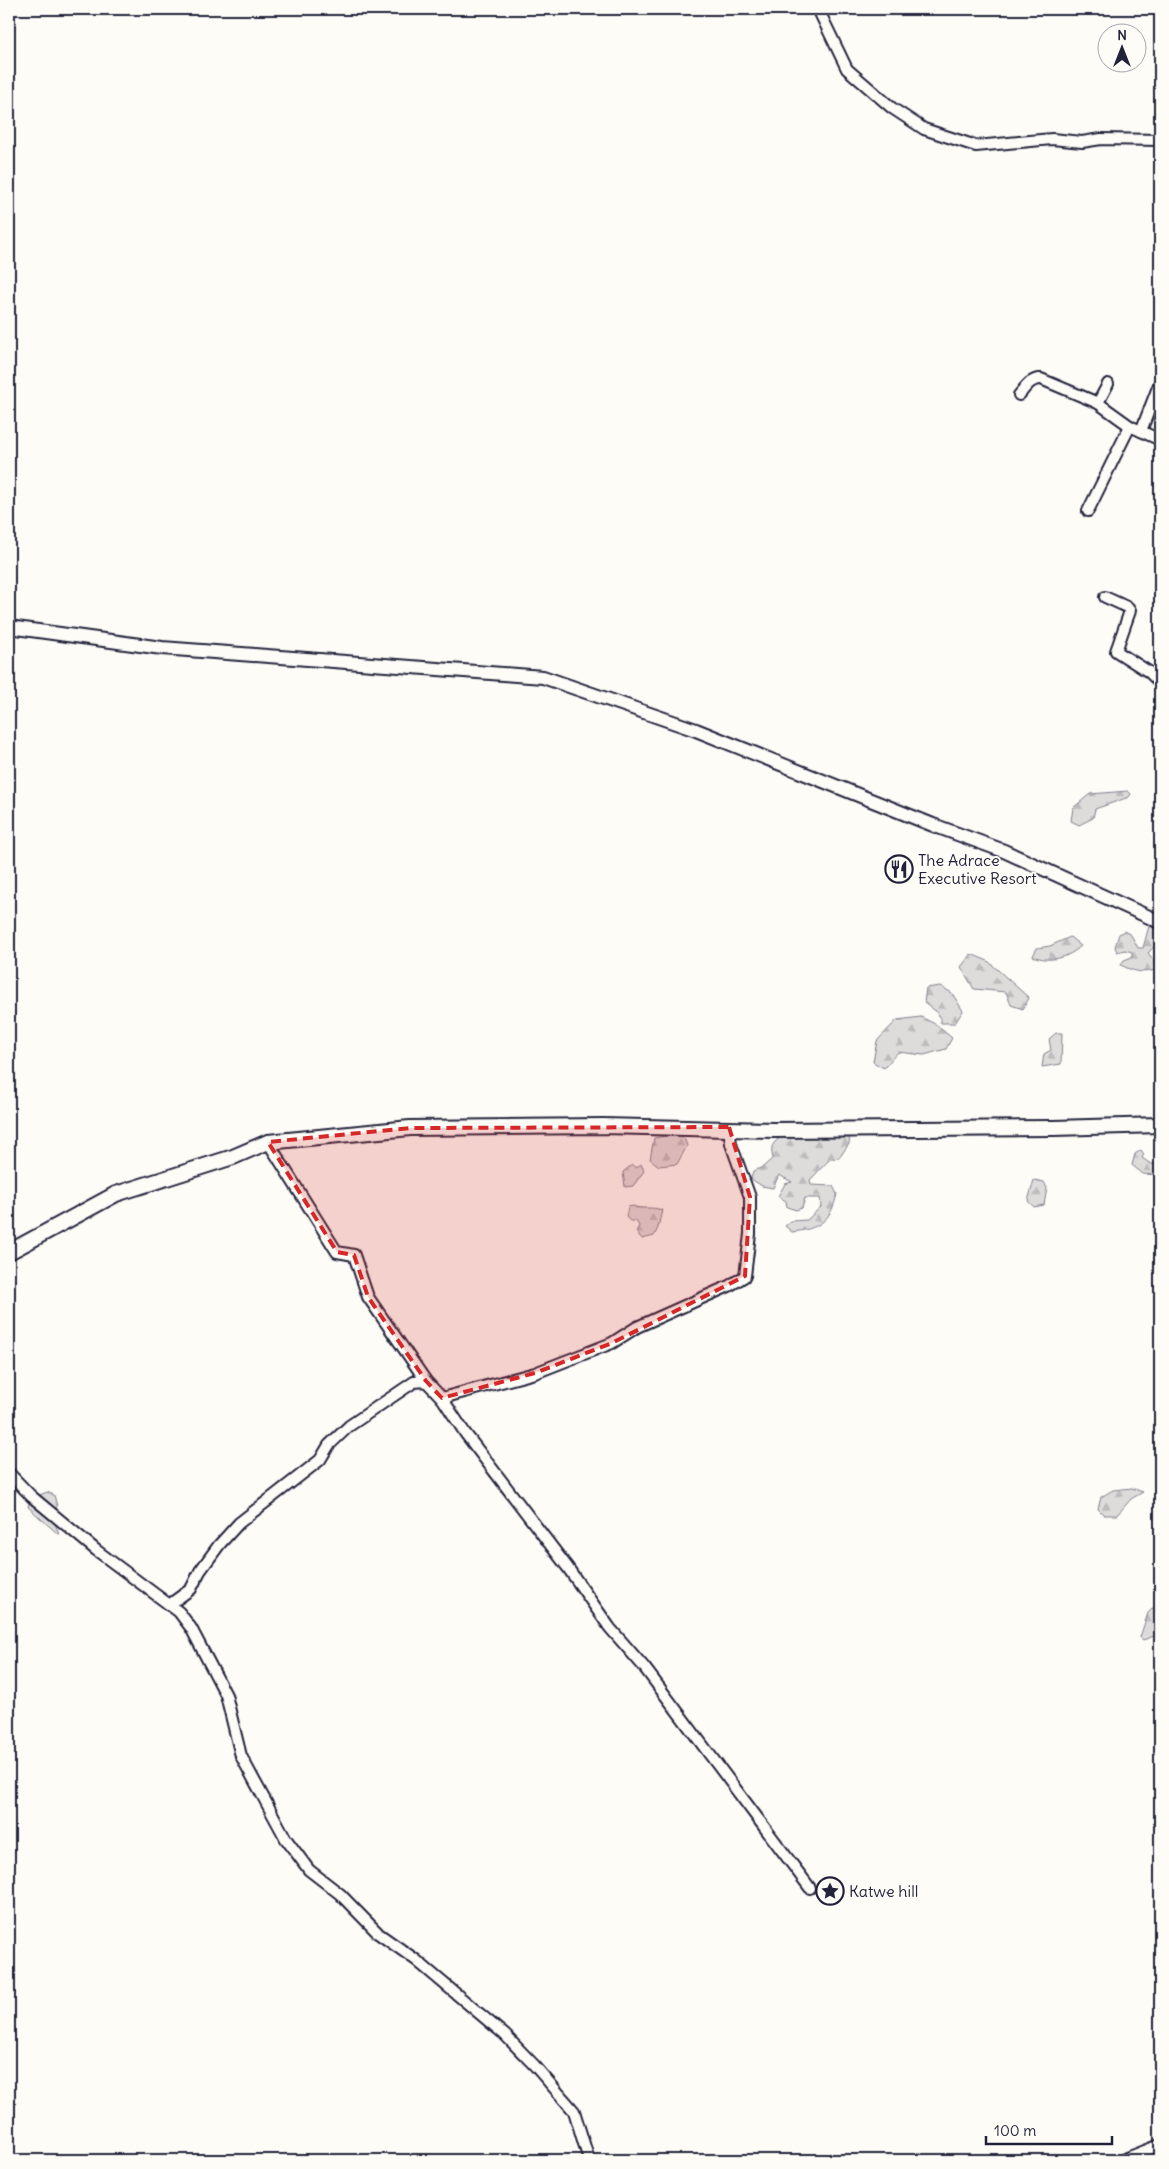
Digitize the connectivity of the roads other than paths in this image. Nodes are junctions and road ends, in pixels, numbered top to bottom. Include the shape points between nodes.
1 (818, 9) edge
2 (1160, 140) edge
3 (1160, 382) edge
4 (1108, 384) dead end
5 (1019, 395) dead end
6 (1098, 403) junction
7 (1130, 426) junction
8 (1141, 431) junction
9 (1160, 440) edge
10 (1088, 511) dead end
11 (1105, 597) dead end
12 (9, 627) edge
13 (1160, 683) edge
14 (1160, 922) edge
15 (1160, 1125) edge
16 (729, 1127) junction
17 (268, 1142) junction
18 (9, 1252) edge
19 (426, 1381) junction
20 (442, 1398) junction
21 (9, 1473) edge
22 (169, 1605) junction
23 (810, 1888) dead end
24 (1160, 2145) edge
25 (589, 2160) edge
26 (1122, 2160) edge

1 - 2 street via 847,68 892,108 924,130 976,146 1052,140
3 - 8 street
4 - 6 street
5 - 6 street via 1038,378
6 - 7 street
7 - 8 street
7 - 10 street
8 - 9 street
11 - 13 street via 1130,611 1116,651
12 - 14 street via 162,648 543,677 696,730 1004,851
15 - 16 main road via 773,1130
16 - 17 main road via 410,1128
16 - 20 street via 731,1144 750,1197 750,1234 744,1276 729,1286 637,1327 612,1343 536,1373
17 - 18 main road via 233,1157 116,1194
17 - 19 street via 337,1252 354,1255 368,1297
19 - 20 street
19 - 22 street via 414,1382 349,1426 329,1445 320,1460 239,1523 218,1546 191,1589
20 - 23 street via 610,1628 644,1667
21 - 22 street via 84,1540
22 - 25 street via 179,1612 226,1695 241,1756 286,1840 309,1870 340,1894 379,1934 416,1960 505,2034 574,2110
24 - 26 street

